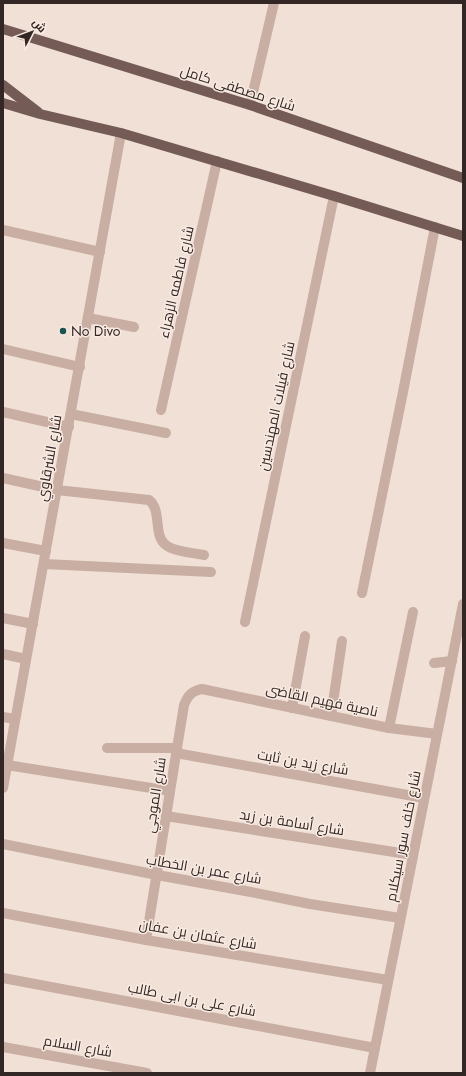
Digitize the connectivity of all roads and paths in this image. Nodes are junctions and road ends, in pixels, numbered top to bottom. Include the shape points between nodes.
1 (274, 3) edge
2 (3, 29) edge
3 (3, 85) edge
4 (3, 103) edge
5 (250, 105) junction
6 (40, 114) junction
7 (122, 132) junction
8 (217, 161) junction
9 (463, 178) edge
10 (334, 196) junction
11 (435, 227) junction
12 (3, 230) edge
13 (463, 236) edge
14 (100, 252) junction
15 (88, 318) junction
16 (134, 328) dead end
17 (3, 349) edge
18 (80, 367) junction
19 (162, 410) dead end
20 (3, 412) edge
21 (71, 414) junction
22 (69, 427) junction
23 (166, 433) dead end
24 (3, 478) edge
25 (57, 490) junction
26 (3, 542) edge
27 (46, 551) junction
28 (204, 555) dead end
29 (44, 564) junction
30 (211, 572) dead end
31 (362, 594) dead end
32 (463, 604) edge
33 (413, 612) dead end
34 (3, 618) edge
35 (245, 622) dead end
36 (33, 624) junction
37 (306, 636) dead end
38 (342, 641) dead end
39 (3, 654) edge
40 (26, 658) junction
41 (452, 662) junction
42 (434, 663) dead end
43 (202, 689) joint
44 (292, 708) junction
45 (331, 716) junction
46 (3, 717) edge
47 (15, 719) junction
48 (389, 728) junction
49 (437, 734) junction
50 (106, 748) dead end
51 (177, 750) junction
52 (7, 765) junction
53 (3, 784) edge
54 (170, 791) junction
55 (424, 798) junction
56 (166, 816) junction
57 (3, 844) edge
58 (413, 855) junction
59 (157, 876) junction
60 (3, 913) edge
61 (400, 918) junction
62 (146, 940) junction
63 (3, 978) edge
64 (388, 980) junction
65 (3, 1047) edge
66 (375, 1048) junction
67 (147, 1073) edge
68 (370, 1073) edge

1 - 5 street
2 - 5 main road, شارع مصطفى كامل
3 - 6 main road
4 - 6 main road
5 - 9 main road, شارع مصطفى كامل
6 - 7 main road
7 - 8 main road
7 - 14 street, شارع الشرقاوي
8 - 10 main road
8 - 19 street, شارع فاطمه الزهراء
10 - 11 main road
10 - 35 street, شارع فيلات المهندسين
11 - 13 main road
11 - 31 street
12 - 14 street
14 - 15 street, شارع الشرقاوي
15 - 16 street
15 - 18 street, شارع الشرقاوي
17 - 18 street
18 - 21 street, شارع الشرقاوي
20 - 22 street
21 - 22 street, شارع الشرقاوي
21 - 23 street
22 - 25 street, شارع الشرقاوي
24 - 25 street
25 - 27 street, شارع الشرقاوي
25 - 28 street via 149,500 155,506 159,536 164,544 171,548
26 - 27 street
27 - 29 street, شارع الشرقاوي
29 - 30 street
29 - 36 street, شارع الشرقاوي
32 - 41 street, شارع خلف سور سيكلام
33 - 48 street
34 - 36 street
36 - 40 street, شارع الشرقاوي
37 - 44 street
38 - 45 street
39 - 40 street
40 - 47 street, شارع الشرقاوي
41 - 42 street
41 - 49 street, شارع خلف سور سيكلام
43 - 44 street, ناصية فهيم القاضى
43 - 51 street, شارع الموجي via 187,697
44 - 45 street, ناصية فهيم القاضى
45 - 48 street, ناصية فهيم القاضى
46 - 47 street
47 - 52 street, شارع الشرقاوي
48 - 49 street, ناصية فهيم القاضى
49 - 55 street, شارع خلف سور سيكلام
50 - 51 street, شارع زيد بن ثابت
51 - 54 street, شارع الموجي
51 - 55 street, شارع زيد بن ثابت
52 - 53 street, شارع الشرقاوي
52 - 54 street
54 - 56 street, شارع الموجي
55 - 58 street, شارع خلف سور سيكلام
56 - 58 street, شارع أسامة بن زيد
56 - 59 street, شارع الموجي
57 - 59 street, شارع عمر بن الخطاب
58 - 61 street, شارع خلف سور سيكلام
59 - 61 street, شارع عمر بن الخطاب
59 - 62 street, شارع الموجي
60 - 62 street, شارع عثمان بن عفان
61 - 64 street, شارع خلف سور سيكلام
62 - 64 street, شارع عثمان بن عفان
63 - 66 street, شارع على بن ابى طالب
64 - 66 street, شارع خلف سور سيكلام
65 - 67 street, شارع السلام
66 - 68 street, شارع خلف سور سيكلام

